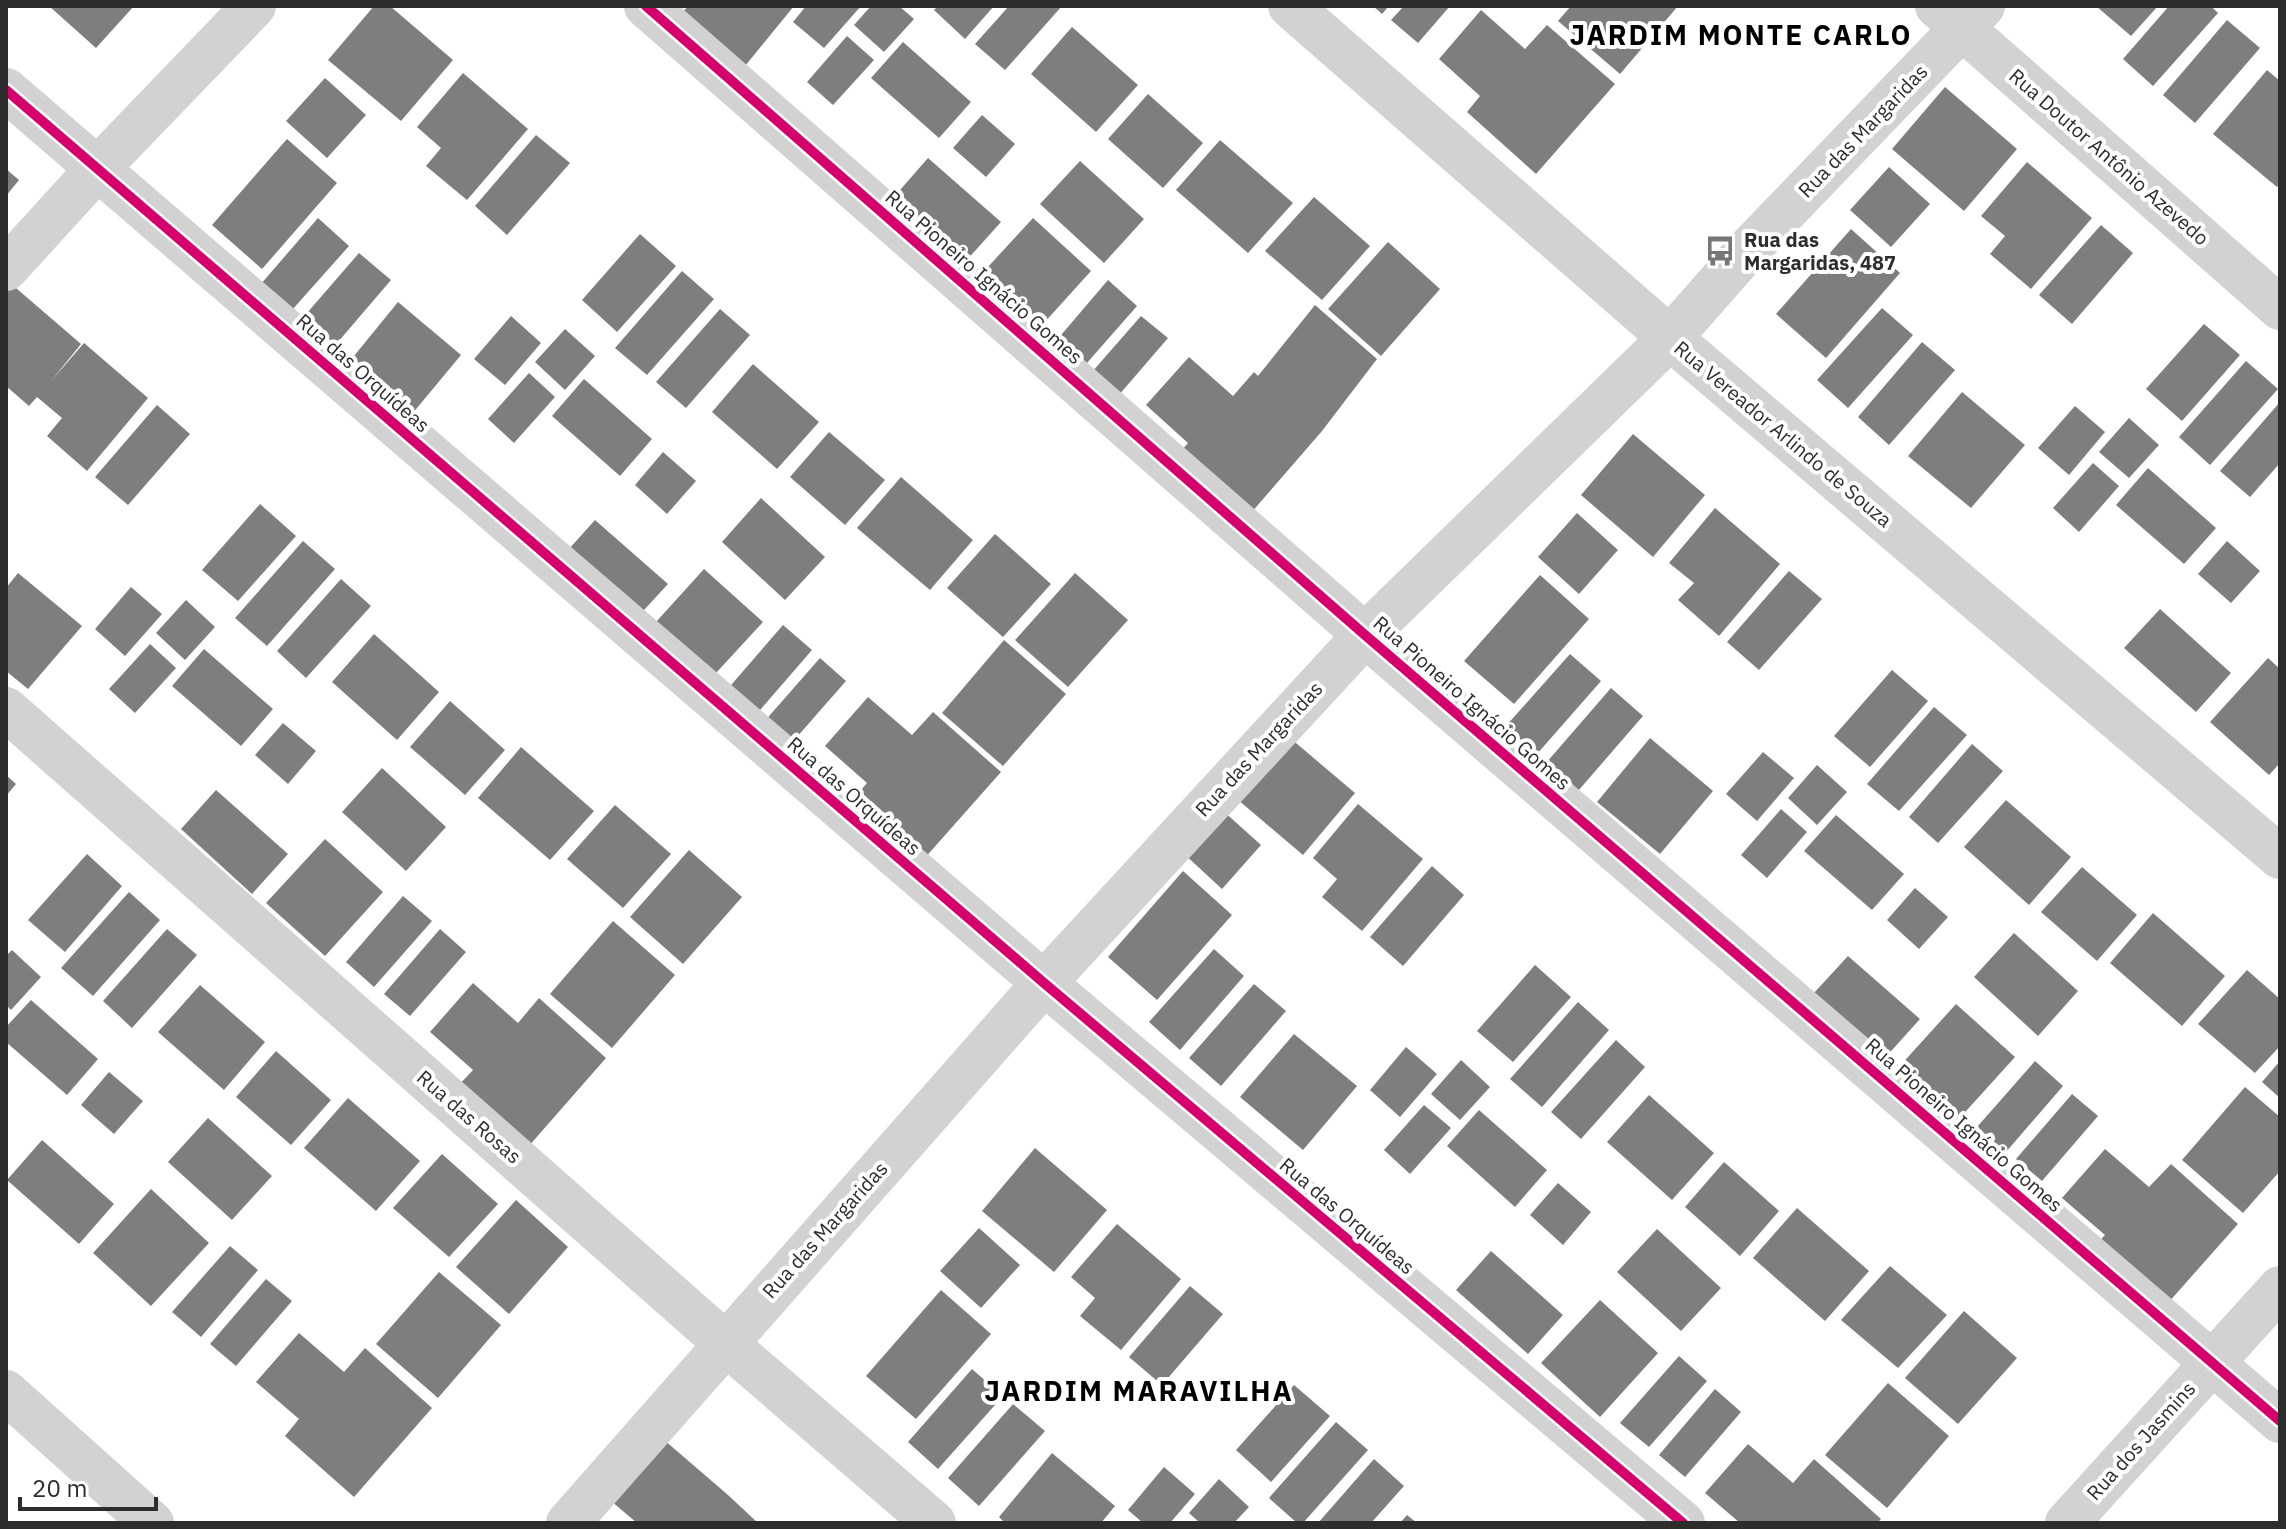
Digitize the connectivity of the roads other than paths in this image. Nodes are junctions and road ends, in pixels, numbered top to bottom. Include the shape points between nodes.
1 (254, 6) edge
2 (646, 6) edge
3 (1290, 6) edge
4 (1961, 13) edge
5 (6, 90) edge
6 (98, 168) junction
7 (6, 269) edge
8 (2280, 308) edge
9 (1670, 338) junction
10 (1365, 635) junction
11 (6, 709) edge
12 (2280, 857) edge
13 (1044, 983) junction
14 (2280, 1288) edge
15 (725, 1343) junction
16 (2212, 1362) junction
17 (6, 1392) edge
18 (2280, 1421) edge
19 (152, 1523) edge
20 (568, 1523) edge
21 (934, 1523) edge
22 (1683, 1523) edge
23 (2067, 1523) edge

1 - 6 street
2 - 10 street, Rua Pioneiro Ignácio Gomes
3 - 9 street, Rua Vereador Arlindo de Souza
4 - 8 street, Rua Doutor Antônio Azevedo
4 - 9 street, Rua das Margaridas
5 - 6 street, Rua das Orquídeas
6 - 7 street
6 - 13 street, Rua das Orquídeas
9 - 10 street, Rua das Margaridas
9 - 12 street, Rua Vereador Arlindo de Souza
10 - 13 street, Rua das Margaridas
10 - 16 street, Rua Pioneiro Ignácio Gomes
11 - 15 street, Rua das Rosas
13 - 15 street, Rua das Margaridas
13 - 22 street, Rua das Orquídeas
14 - 16 street, Rua dos Jasmins
15 - 20 street, Rua das Margaridas
15 - 21 street, Rua das Rosas
16 - 18 street, Rua Pioneiro Ignácio Gomes
16 - 23 street, Rua dos Jasmins
17 - 19 street

